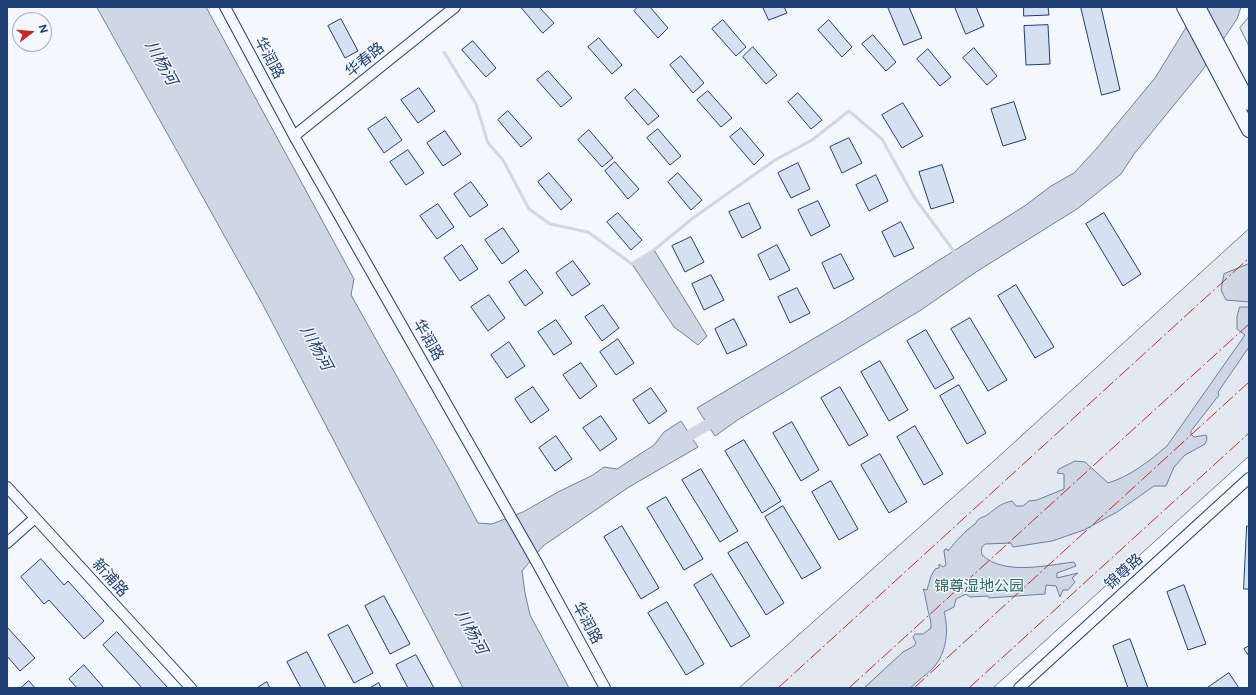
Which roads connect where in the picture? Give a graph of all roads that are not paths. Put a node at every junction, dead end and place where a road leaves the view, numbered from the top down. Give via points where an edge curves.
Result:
1 (224, 7) edge
2 (455, 7) edge
3 (1189, 9) edge
4 (1217, 56) junction
5 (1249, 103) edge
6 (1249, 130) edge
7 (294, 136) junction
8 (1249, 478) edge
9 (7, 488) edge
10 (35, 518) junction
11 (7, 543) edge
12 (191, 688) edge
13 (605, 688) edge
14 (1020, 688) edge

1 - 7 street, 华润路
2 - 7 street, 华春路
3 - 4 main road
4 - 5 main road
4 - 6 main road
7 - 13 street, 华润路 via 537,563
8 - 14 street, 锦尊路
9 - 10 street, 新浦路
10 - 11 street
10 - 12 street, 新浦路

